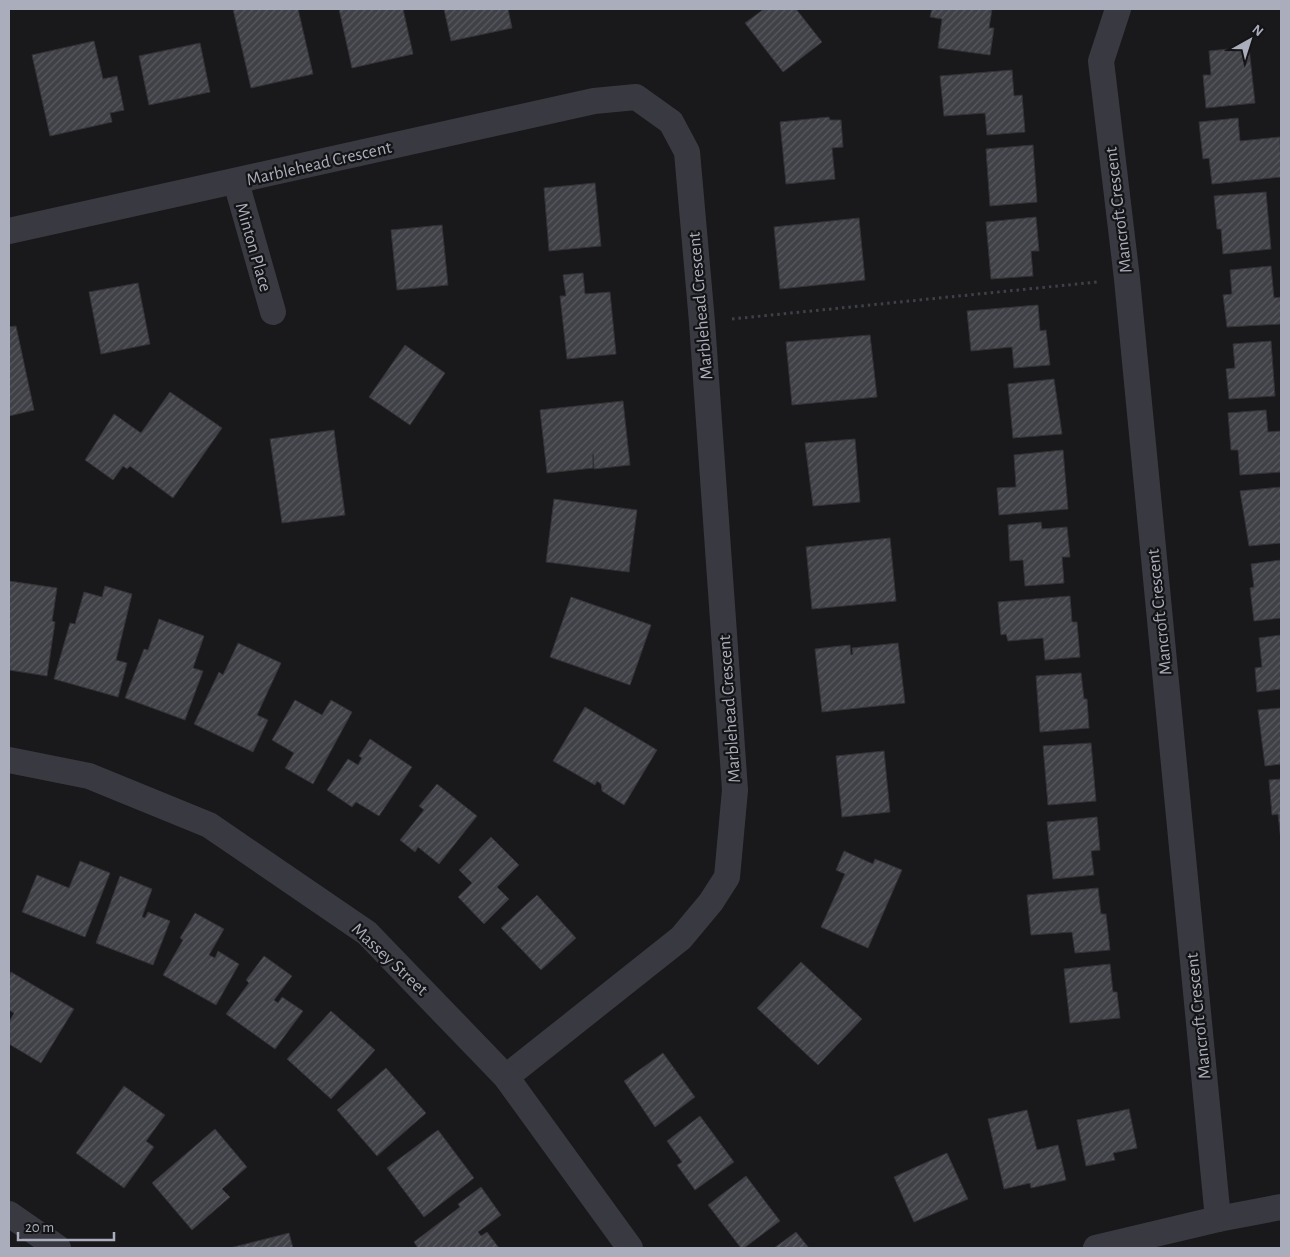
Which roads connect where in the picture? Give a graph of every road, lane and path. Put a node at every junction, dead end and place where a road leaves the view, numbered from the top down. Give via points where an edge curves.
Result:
1 (1118, 9) edge
2 (236, 182) junction
3 (9, 231) edge
4 (1126, 280) junction
5 (273, 312) dead end
6 (702, 322) junction
7 (9, 760) edge
8 (506, 1077) junction
9 (1281, 1207) edge
10 (9, 1214) edge
11 (1218, 1219) junction
12 (58, 1248) edge
13 (630, 1248) edge
14 (1096, 1248) edge

1 - 4 street, Mancroft Crescent via 1101,62
2 - 3 street, Marblehead Crescent
2 - 5 street, Minton Place
2 - 6 street, Marblehead Crescent via 594,101 636,97 671,122 687,152
4 - 6 path
4 - 11 street, Mancroft Crescent
6 - 8 street, Marblehead Crescent via 735,790 727,877 681,938
7 - 8 street, Massey Street via 89,776 209,825 367,933
8 - 13 street, Massey Street
9 - 11 street
10 - 12 street
11 - 14 street

